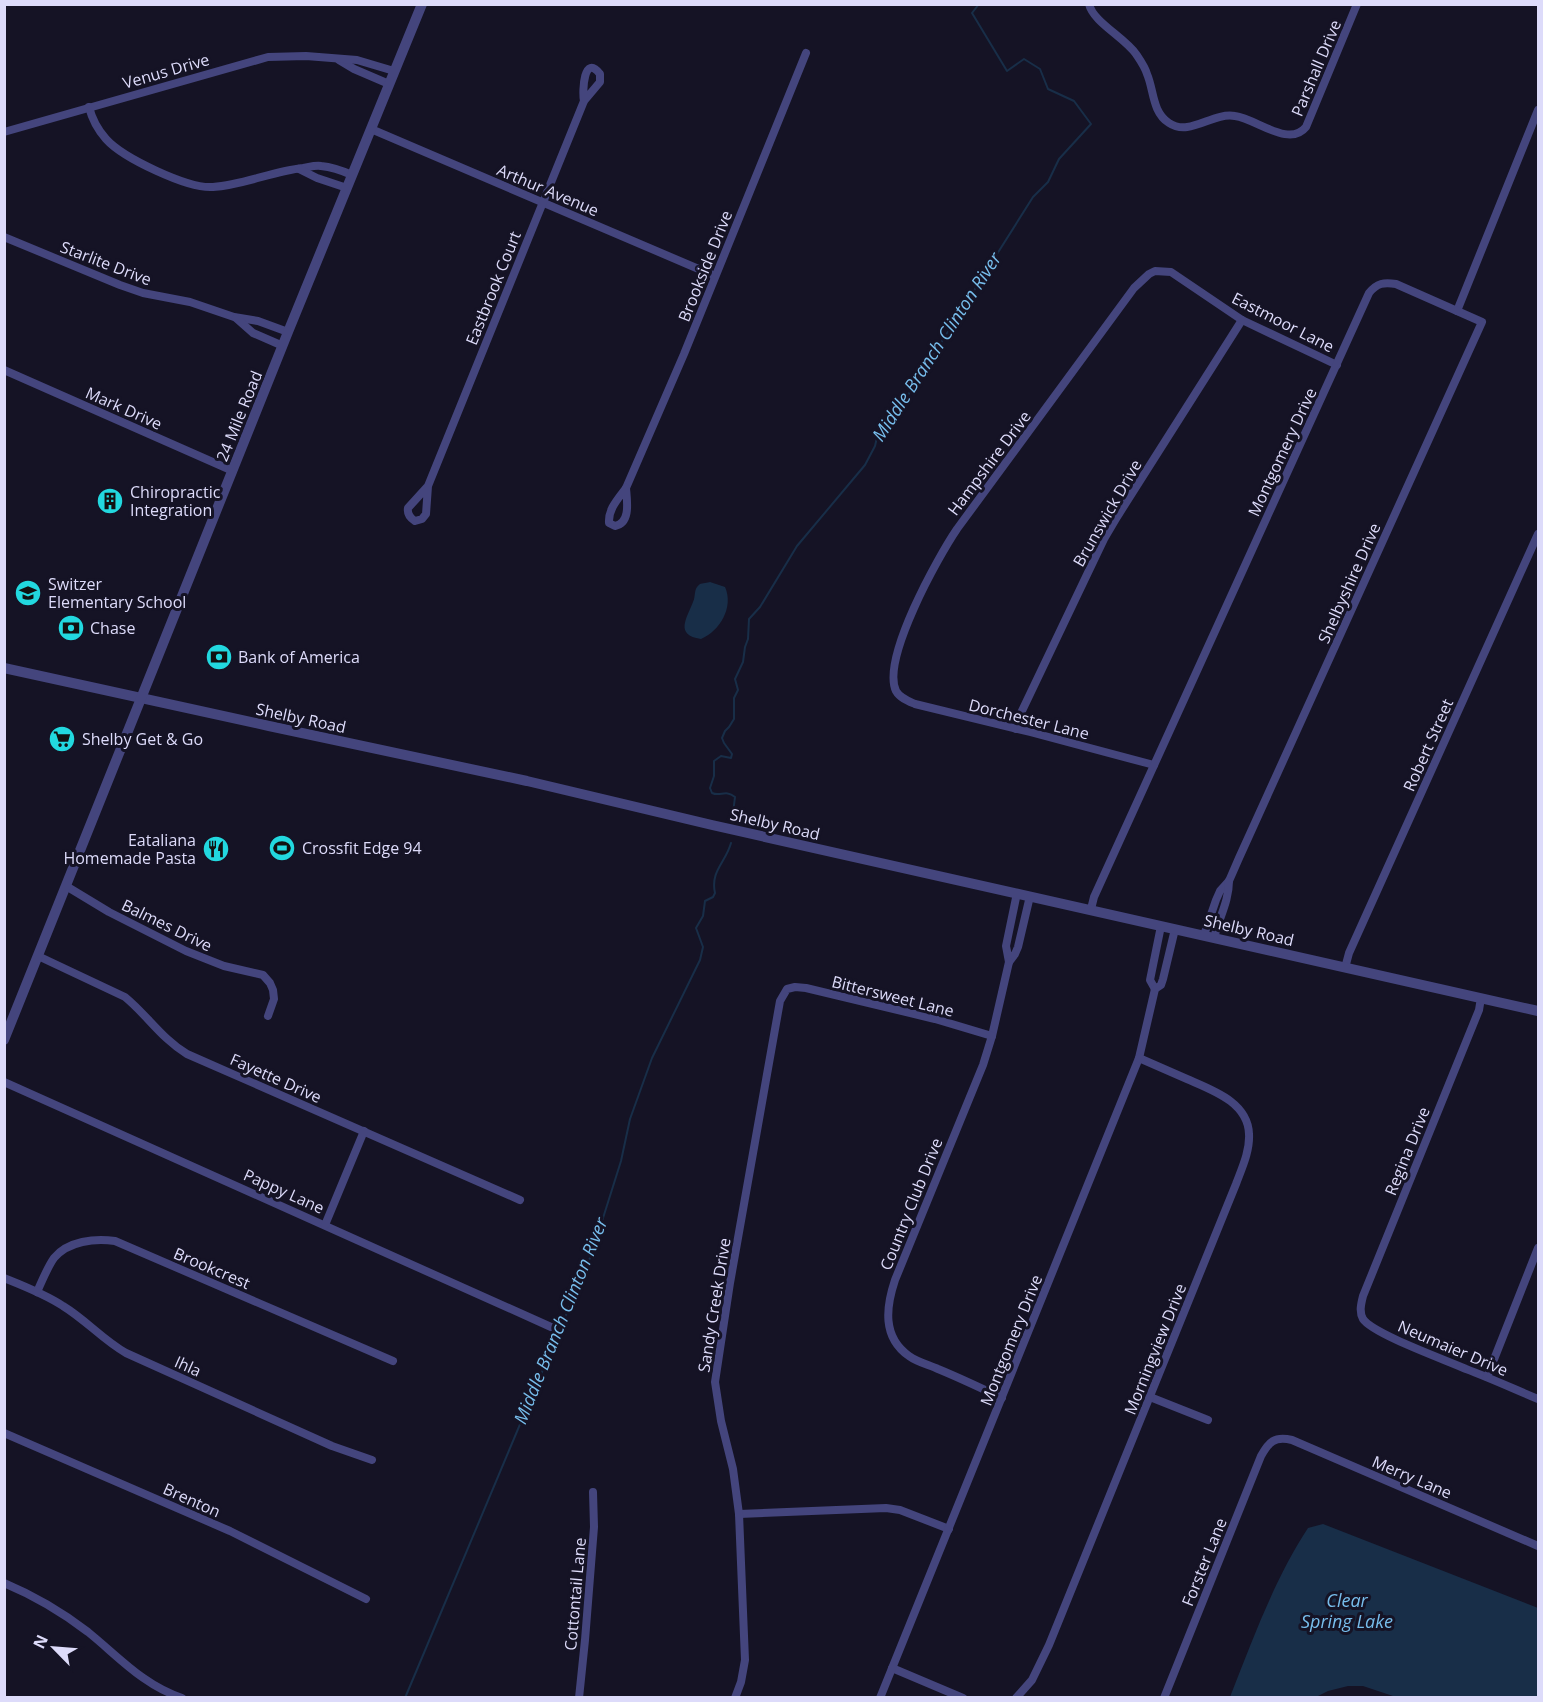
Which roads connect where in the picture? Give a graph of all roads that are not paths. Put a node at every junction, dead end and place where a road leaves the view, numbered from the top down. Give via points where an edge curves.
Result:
1 (422, 4) edge
2 (1089, 4) edge
3 (1357, 4) edge
4 (806, 53) dead end
5 (338, 59) junction
6 (394, 71) junction
7 (389, 84) junction
8 (584, 101) dead end
9 (88, 108) junction
10 (1539, 110) edge
11 (371, 129) junction
12 (4, 132) edge
13 (298, 168) junction
14 (352, 175) junction
15 (347, 188) junction
16 (543, 202) junction
17 (4, 237) edge
18 (1155, 271) joint
19 (715, 276) junction
20 (1457, 311) junction
21 (234, 317) junction
22 (1242, 320) junction
23 (288, 332) junction
24 (283, 346) junction
25 (1337, 365) junction
26 (4, 370) edge
27 (233, 471) junction
28 (428, 486) dead end
29 (626, 488) dead end
30 (1539, 534) edge
31 (4, 668) edge
32 (899, 695) joint
33 (142, 697) junction
34 (1016, 729) junction
35 (1154, 765) junction
36 (66, 886) junction
37 (1017, 893) junction
38 (1030, 896) junction
39 (1091, 909) junction
40 (1161, 926) junction
41 (1175, 929) junction
42 (1209, 937) junction
43 (38, 956) junction
44 (1009, 962) junction
45 (1345, 968) junction
46 (787, 989) joint
47 (1155, 989) junction
48 (1481, 998) junction
49 (1539, 1011) edge
50 (268, 1016) dead end
51 (992, 1036) junction
52 (4, 1040) edge
53 (1140, 1058) junction
54 (4, 1082) edge
55 (364, 1131) junction
56 (520, 1200) dead end
57 (325, 1225) junction
58 (1539, 1248) edge
59 (4, 1278) edge
60 (37, 1292) junction
61 (1362, 1315) joint
62 (551, 1327) dead end
63 (393, 1361) dead end
64 (1487, 1377) junction
65 (1150, 1396) junction
66 (1002, 1398) junction
67 (1539, 1399) edge
68 (1208, 1420) dead end
69 (4, 1433) edge
70 (1274, 1440) joint
71 (372, 1460) dead end
72 (593, 1492) dead end
73 (739, 1514) junction
74 (949, 1529) junction
75 (1539, 1546) edge
76 (4, 1583) edge
77 (366, 1599) dead end
78 (892, 1668) junction
79 (182, 1698) edge
80 (579, 1698) edge
81 (735, 1698) edge
82 (880, 1698) edge
83 (963, 1698) edge
84 (1016, 1698) edge
85 (1164, 1698) edge

1 - 6 street, 24 Mile Road
2 - 3 street, Parshall Drive via 1095,16 1137,54 1162,118 1172,125 1192,127 1225,115 1247,118 1289,136 1302,132 1310,121
4 - 19 street, Brookside Drive
5 - 6 street, Venus Drive via 357,60
5 - 7 street, Venus Drive
5 - 9 street, Venus Drive via 268,57
6 - 7 street, 24 Mile Road
7 - 11 street, 24 Mile Road
8 - 16 street, Eastbrook Court
9 - 12 street, Venus Drive
9 - 13 street via 97,129 118,150 197,186 228,185
10 - 20 street
11 - 14 street, 24 Mile Road
11 - 16 street, Arthur Avenue
13 - 14 street via 321,166
13 - 15 street
14 - 15 street, 24 Mile Road
15 - 23 street, 24 Mile Road
16 - 19 street, Arthur Avenue
16 - 28 street, Eastbrook Court
17 - 21 street, Starlite Drive via 143,293 190,302
18 - 22 street, Eastmoor Lane via 1171,272
18 - 32 street, Hampshire Drive via 1134,288 946,546 920,595 899,650 894,681
19 - 29 street, Brookside Drive
20 - 25 street, Montgomery Drive via 1396,284 1380,284 1369,293
20 - 42 street, Shelbyshire Drive via 1482,322 1229,881 1229,894
21 - 23 street, Starlite Drive
21 - 24 street, Starlite Drive via 254,333
22 - 25 street, Eastmoor Lane
22 - 34 street, Brunswick Drive via 1108,532
23 - 24 street, 24 Mile Road
24 - 27 street, 24 Mile Road
25 - 35 street, Montgomery Drive
26 - 27 street, Mark Drive
27 - 33 street, 24 Mile Road
30 - 45 street, Robert Street
31 - 33 street, Shelby Road
32 - 34 street, Dorchester Lane via 915,704
33 - 36 street, 24 Mile Road
33 - 37 street, Shelby Road via 527,780
34 - 35 street, Dorchester Lane
35 - 39 street, Montgomery Drive
36 - 43 street, 24 Mile Road
36 - 50 street, Balmes Drive via 186,951 224,966 263,975 273,990
37 - 38 street, Shelby Road
37 - 44 street, Country Club Drive via 1006,946
38 - 39 street, Shelby Road
38 - 44 street, Country Club Drive via 1016,954
39 - 40 street, Shelby Road
40 - 41 street, Shelby Road
40 - 47 street, Montgomery Drive via 1150,980
41 - 42 street, Shelby Road
41 - 47 street, Montgomery Drive via 1161,985
42 - 45 street, Shelby Road
43 - 52 street, 24 Mile Road
43 - 55 street, Fayette Drive via 125,997 170,1043 187,1053
44 - 51 street, Country Club Drive
45 - 48 street, Shelby Road
46 - 51 street, Bittersweet Lane via 806,988
46 - 73 street, Sandy Creek Drive via 778,1010 716,1367 717,1397
47 - 53 street, Montgomery Drive
48 - 49 street, Shelby Road
48 - 61 street, Regina Drive via 1364,1296
51 - 66 street, Country Club Drive via 895,1280 887,1314 892,1334 910,1357
53 - 65 street, Morningview Drive via 1233,1103 1244,1116 1250,1135 1236,1184
53 - 66 street, Montgomery Drive
54 - 57 street, Pappy Lane
55 - 56 street, Fayette Drive
55 - 57 street
57 - 62 street, Pappy Lane
58 - 64 street
59 - 60 street, Ihla
60 - 63 street, Brookcrest via 55,1257 65,1249 85,1242 115,1241
60 - 71 street, Ihla via 63,1305 126,1353 332,1446
61 - 64 street, Neumaier Drive via 1383,1333
64 - 67 street, Neumaier Drive
65 - 68 street
65 - 84 street, Morningview Drive via 1040,1666
66 - 74 street, Montgomery Drive
69 - 77 street, Brenton via 230,1531
70 - 75 street, Merry Lane via 1292,1440
70 - 85 street, Forster Lane via 1261,1456
72 - 80 street, Cottontail Lane via 594,1527
73 - 74 street via 886,1508
73 - 81 street, Sandy Creek Drive via 745,1660
74 - 78 street, Montgomery Drive
76 - 79 street via 58,1610 141,1677
78 - 82 street, Montgomery Drive
78 - 83 street

